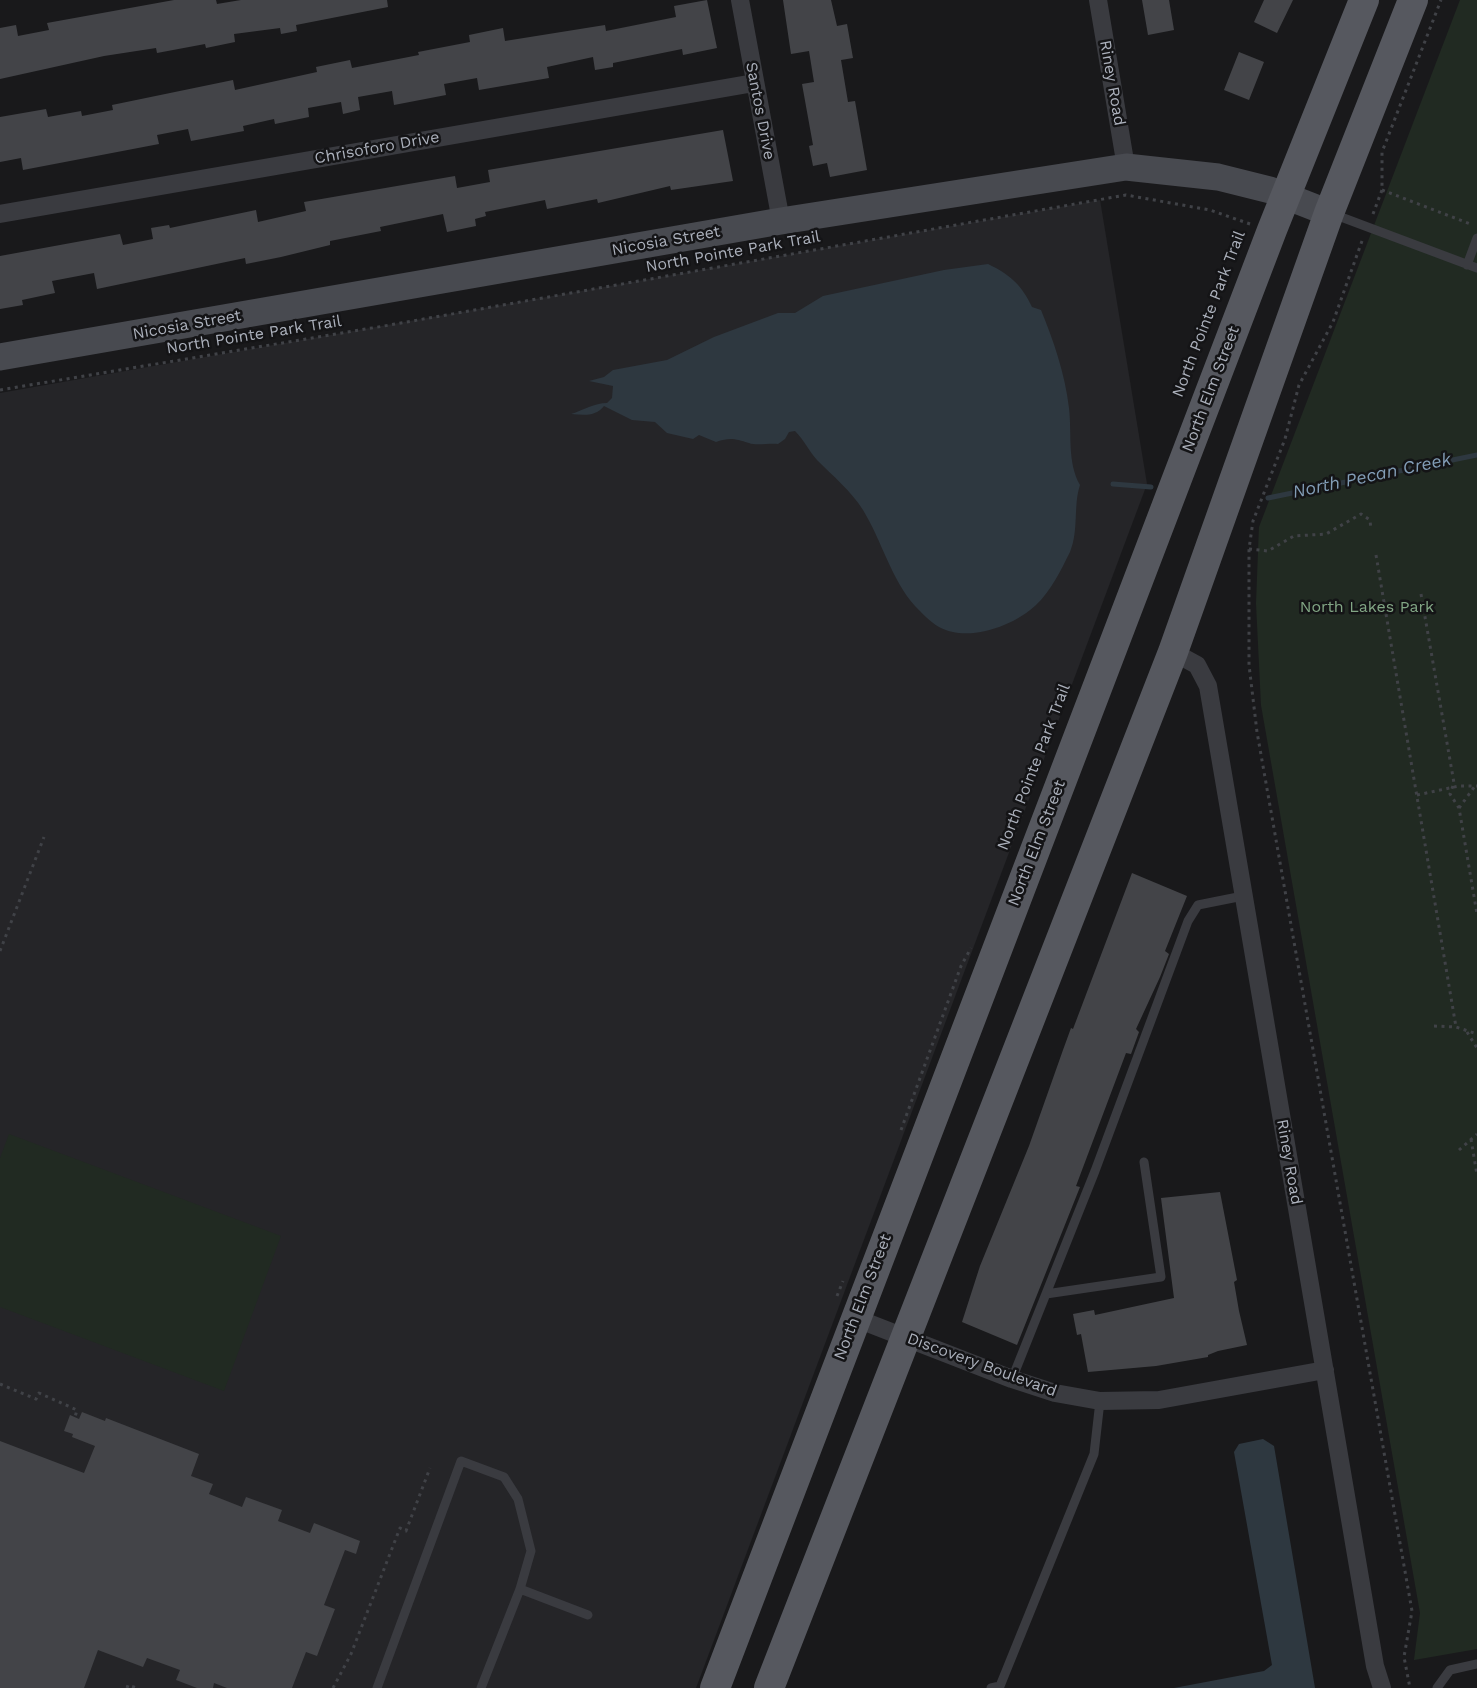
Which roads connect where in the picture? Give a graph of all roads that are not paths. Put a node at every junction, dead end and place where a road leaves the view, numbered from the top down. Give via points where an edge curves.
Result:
1 (740, 0) edge
2 (1098, 0) edge
3 (1364, 0) edge
4 (1413, 0) edge
5 (754, 83) junction
6 (1126, 167) junction
7 (1286, 196) junction
8 (1329, 213) junction
9 (0, 214) edge
10 (782, 221) junction
11 (1477, 238) edge
12 (1472, 267) edge
13 (0, 357) edge
14 (1173, 652) junction
15 (1243, 896) junction
16 (1144, 1162) dead end
17 (1046, 1294) junction
18 (846, 1307) junction
19 (904, 1338) junction
20 (1325, 1370) junction
21 (1012, 1379) junction
22 (1100, 1401) junction
23 (520, 1589) junction
24 (588, 1616) dead end
25 (1477, 1664) edge
26 (377, 1688) edge
27 (481, 1688) edge
28 (715, 1688) edge
29 (769, 1688) edge
30 (991, 1688) edge
31 (1382, 1688) edge
32 (1437, 1688) edge

1 - 5 street, Santos Drive
2 - 6 street, Riney Road
3 - 7 main road, North Elm Street
4 - 8 main road
5 - 9 street, Chrisoforo Drive
5 - 10 street, Santos Drive
6 - 7 street, Nicosia Street via 1218,177
6 - 10 street, Nicosia Street
7 - 8 street, Nicosia Street
7 - 18 main road, North Elm Street
8 - 12 lane
8 - 14 main road
10 - 13 street, Nicosia Street
11 - 12 lane
14 - 15 street, Riney Road via 1197,665 1208,686
14 - 19 main road
15 - 17 lane via 1198,905 1192,912
15 - 20 street, Riney Road
16 - 17 lane via 1161,1276
17 - 21 lane
18 - 19 street, Discovery Boulevard
18 - 28 main road, North Elm Street
19 - 21 street, Discovery Boulevard
19 - 29 main road
20 - 22 street, Discovery Boulevard via 1159,1400
20 - 31 street, Riney Road via 1375,1666
21 - 22 street, Discovery Boulevard via 1055,1393
22 - 30 lane via 1094,1454 1000,1686
23 - 24 lane
23 - 26 lane via 531,1551 518,1499 504,1477 461,1461
23 - 27 lane
25 - 32 lane via 1450,1670

